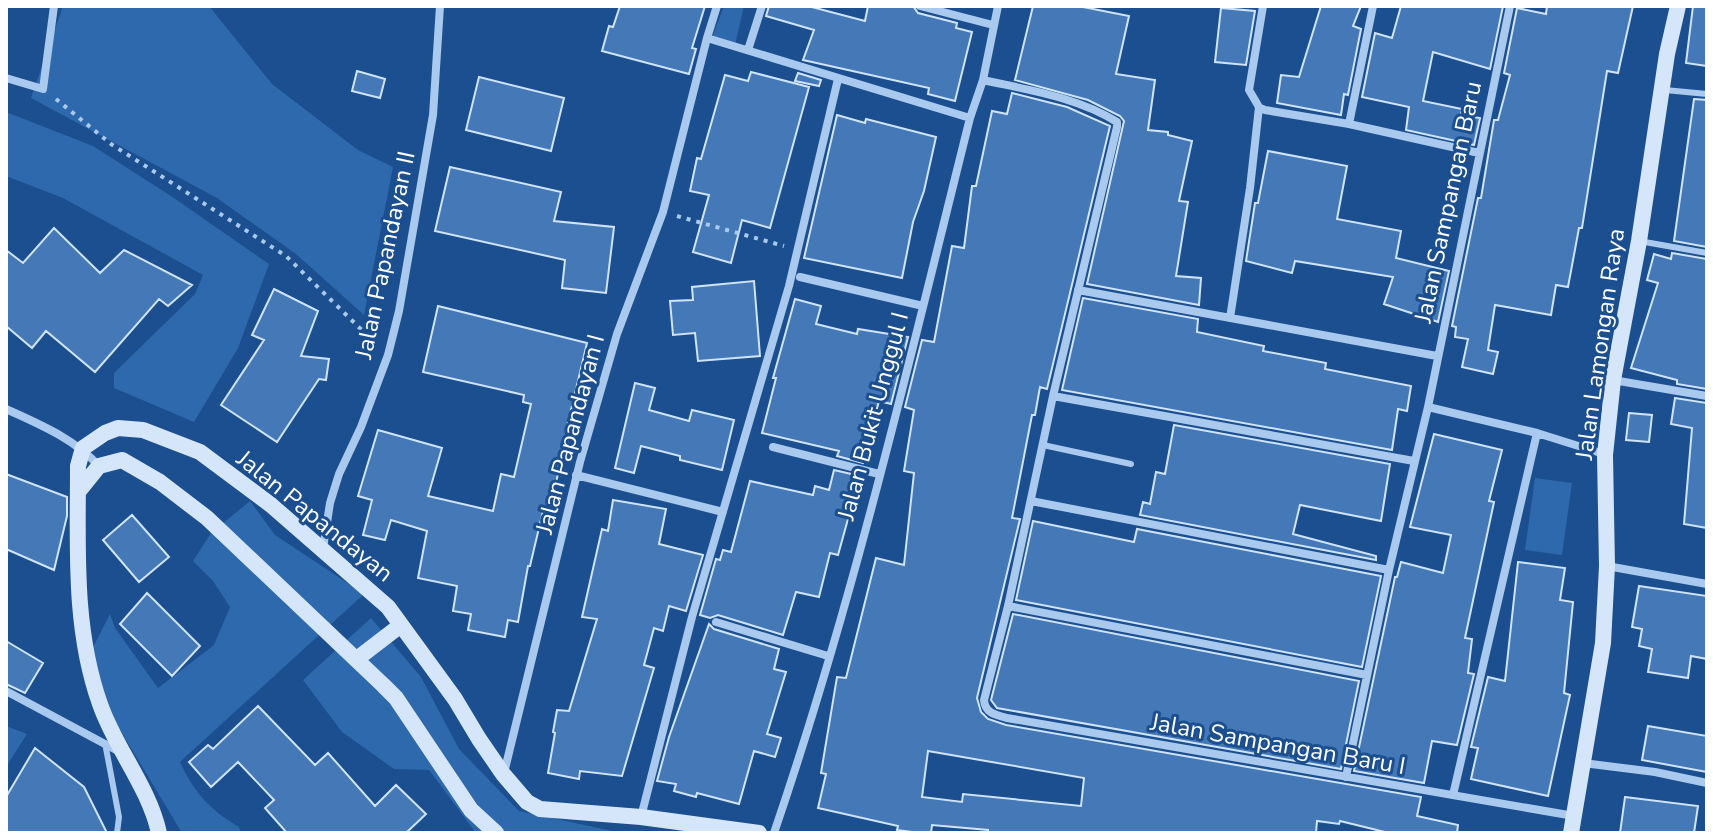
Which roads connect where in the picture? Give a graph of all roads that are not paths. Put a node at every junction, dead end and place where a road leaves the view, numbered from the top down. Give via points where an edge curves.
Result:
1 (54, 6) edge
2 (440, 6) edge
3 (717, 6) edge
4 (762, 6) edge
5 (920, 6) edge
6 (998, 6) edge
7 (1263, 6) edge
8 (1373, 6) edge
9 (1510, 6) edge
10 (1678, 6) edge
11 (993, 25) junction
12 (707, 38) junction
13 (748, 50) junction
14 (6, 78) edge
15 (838, 79) junction
16 (983, 80) junction
17 (1661, 89) junction
18 (1707, 94) edge
19 (1259, 107) junction
20 (970, 118) junction
21 (1349, 124) junction
22 (1479, 153) junction
23 (1639, 241) junction
24 (1707, 253) edge
25 (800, 277) dead end
26 (1078, 290) junction
27 (923, 306) junction
28 (1230, 318) junction
29 (1437, 356) junction
30 (1613, 380) junction
31 (1053, 396) junction
32 (1707, 396) edge
33 (1428, 407) junction
34 (6, 409) edge
35 (1537, 433) junction
36 (1043, 445) junction
37 (773, 447) dead end
38 (83, 448) junction
39 (1605, 455) junction
40 (1414, 461) junction
41 (1131, 464) dead end
42 (99, 466) junction
43 (879, 474) junction
44 (576, 475) junction
45 (78, 492) junction
46 (1031, 501) junction
47 (723, 512) junction
48 (323, 550) junction
49 (1607, 566) junction
50 (1389, 570) junction
51 (1707, 584) edge
52 (1008, 606) junction
53 (716, 622) dead end
54 (401, 625) junction
55 (828, 656) junction
56 (358, 658) junction
57 (1367, 675) junction
58 (6, 691) edge
59 (105, 743) junction
60 (126, 755) junction
61 (1583, 763) junction
62 (503, 774) junction
63 (1346, 777) junction
64 (1707, 783) edge
65 (1453, 795) junction
66 (641, 817) junction
67 (1573, 824) edge
68 (117, 833) edge
69 (159, 833) edge
70 (496, 833) edge
71 (759, 833) edge
72 (774, 833) edge

1 - 14 street via 43,89
2 - 48 street, Jalan Papandayan II via 433,115 399,311 388,355 339,474
3 - 12 street, Jalan Papandayan I
4 - 13 street
5 - 11 street
6 - 11 street, Jalan Bukit Unggul I
7 - 19 street via 1249,90
8 - 21 street
9 - 22 street, Jalan Sampangan Baru
10 - 17 main road, Jalan Lamongan Raya
11 - 16 street, Jalan Bukit Unggul I
12 - 13 street
12 - 44 street, Jalan Papandayan I via 663,212 617,334
13 - 15 street
15 - 20 street
15 - 47 street via 772,347
16 - 20 street, Jalan Bukit Unggul I
16 - 26 street via 1072,101 1117,122
17 - 18 lane
17 - 23 main road, Jalan Lamongan Raya
19 - 21 street
19 - 28 street
20 - 27 street, Jalan Bukit Unggul I
21 - 22 street
22 - 29 street, Jalan Sampangan Baru
23 - 24 lane
23 - 30 main road, Jalan Lamongan Raya
25 - 27 street
26 - 28 street
26 - 31 street
27 - 43 street, Jalan Bukit Unggul I
28 - 29 street
29 - 33 street, Jalan Sampangan Baru
30 - 32 street
30 - 39 main road, Jalan Lamongan Raya
31 - 36 street
31 - 40 street
33 - 35 street
33 - 40 street, Jalan Sampangan Baru
34 - 38 street
35 - 39 street
35 - 65 street
36 - 41 lane
36 - 46 street
37 - 43 street
38 - 42 street
38 - 45 main road
38 - 48 main road, Jalan Papandayan via 118,428 143,430 200,452
39 - 49 main road, Jalan Lamongan Raya
40 - 50 street, Jalan Sampangan Baru
42 - 45 main road
42 - 56 main road via 122,460 186,501
43 - 55 street, Jalan Bukit Unggul I
44 - 47 street
44 - 62 street, Jalan Papandayan I
45 - 60 main road via 79,620 87,664 101,708
46 - 50 street
46 - 52 street
47 - 66 street
48 - 54 main road, Jalan Papandayan
49 - 51 street
49 - 61 main road, Jalan Lamongan Raya via 1603,643
50 - 57 street, Jalan Sampangan Baru
52 - 57 street
52 - 63 street, Jalan Sampangan Baru I via 984,700 990,713
53 - 55 street
54 - 56 main road
54 - 62 main road, Jalan Papandayan
55 - 72 street, Jalan Bukit Unggul I
56 - 70 main road via 396,698 471,810
57 - 63 street, Jalan Sampangan Baru
58 - 59 street
59 - 60 street
59 - 68 lane via 119,817
60 - 69 main road
61 - 64 street
61 - 67 main road, Jalan Lamongan Raya
62 - 66 main road, Jalan Papandayan via 540,809
63 - 65 street, Jalan Sampangan Baru I
65 - 67 street, Jalan Sampangan Baru I
66 - 71 main road, Jalan Papandayan

